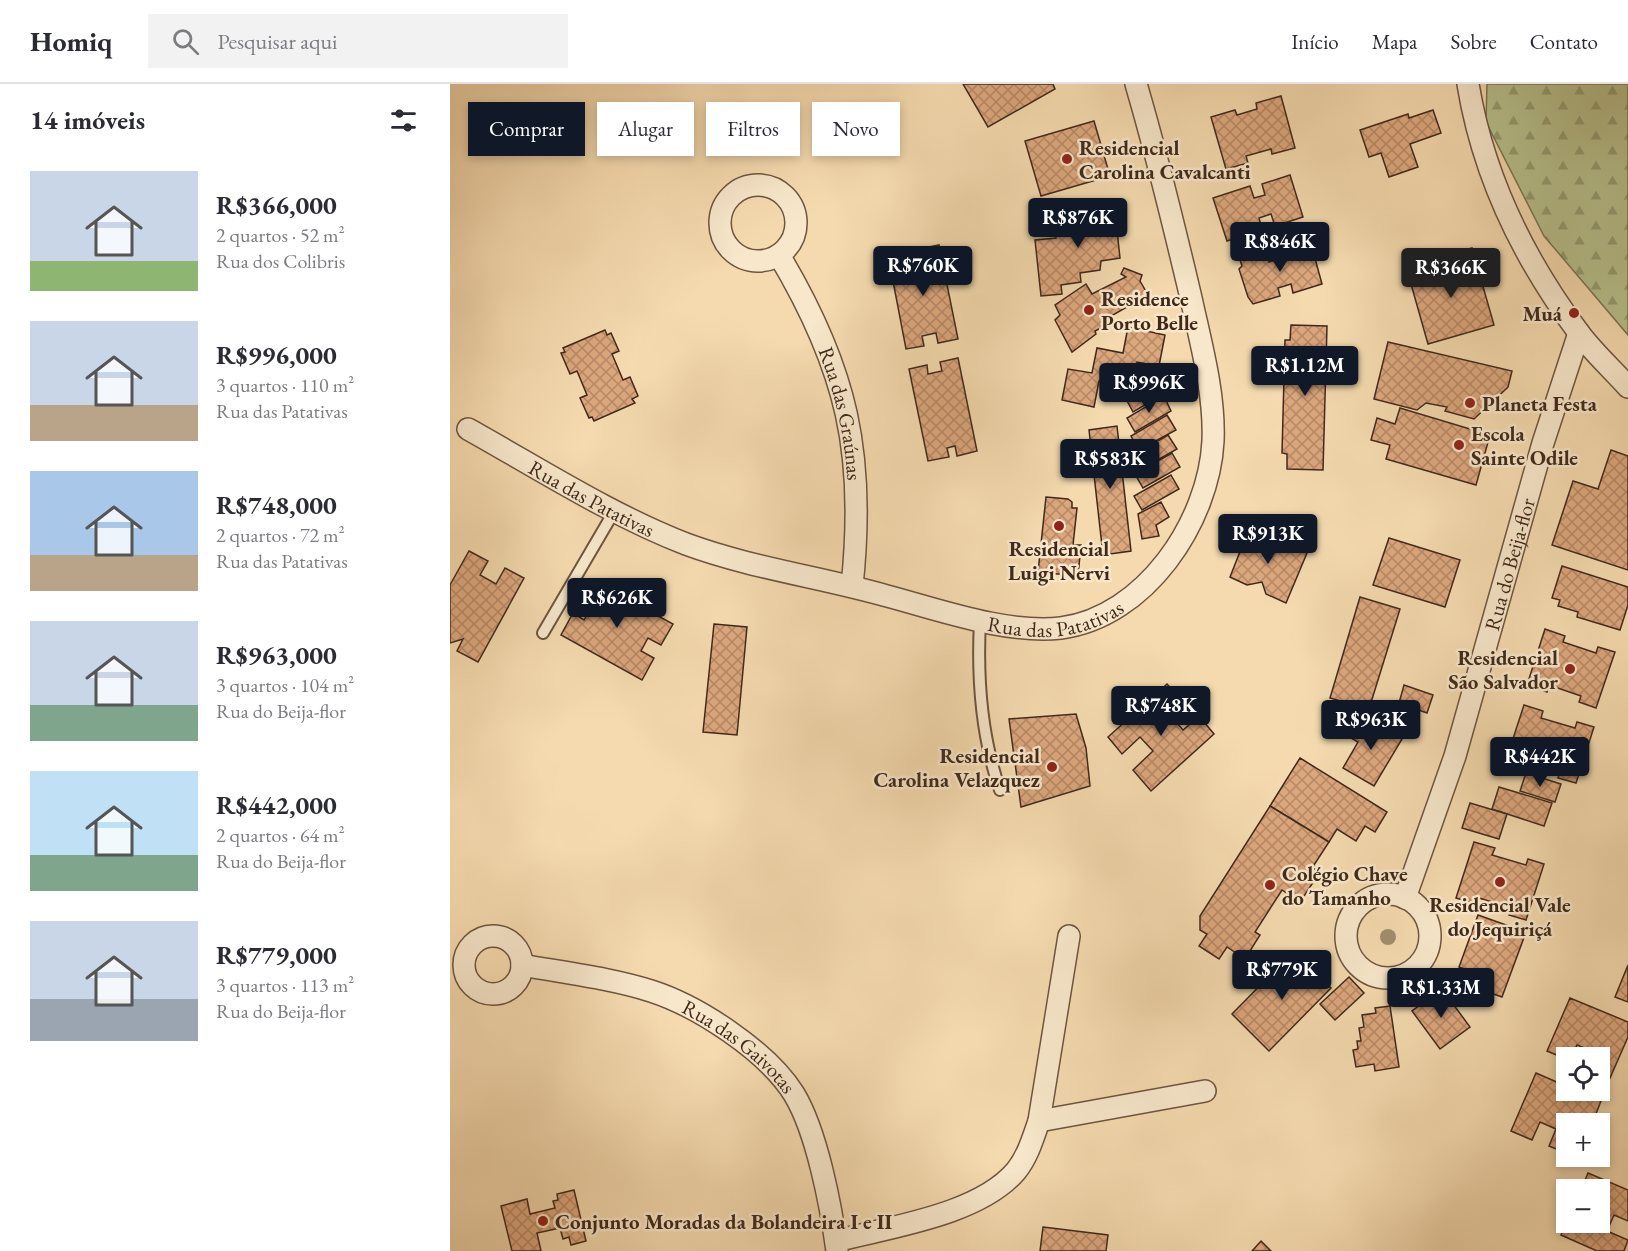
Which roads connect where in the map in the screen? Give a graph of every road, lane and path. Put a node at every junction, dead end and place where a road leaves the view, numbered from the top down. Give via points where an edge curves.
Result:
1 (1136, 84) edge
2 (1468, 84) edge
3 (779, 255) dead end
4 (1579, 333) junction
5 (1628, 387) edge
6 (468, 429) dead end
7 (615, 510) junction
8 (852, 586) junction
9 (980, 621) junction
10 (543, 633) dead end
11 (1000, 790) dead end
12 (1406, 897) junction
13 (1069, 936) dead end
14 (522, 965) dead end
15 (1205, 1091) dead end
16 (1039, 1120) junction
17 (836, 1246) edge

1 - 9 street, Rua das Patativas via 1176,231 1207,382 1213,441 1207,483 1186,530 1155,577 1126,602 1092,620 1060,628
2 - 4 street via 1484,159 1501,203 1522,246
3 - 8 street, Rua das Graúnas via 822,334 849,423 857,505
4 - 5 street
4 - 12 street, Rua do Beija-flor via 1543,443 1455,756
6 - 7 street, Rua das Patativas
7 - 8 street, Rua das Patativas via 685,543 744,563
7 - 10 lane
8 - 9 street, Rua das Patativas
9 - 11 lane via 981,698
12 - 12 street via 1378,895 1355,909 1348,922 1348,949 1363,971 1390,979 1404,976 1425,957 1430,944 1426,916
13 - 16 street
14 - 17 street, Rua das Gaivotas via 652,991 703,1016 754,1052 793,1093 805,1117 816,1149
15 - 16 street
16 - 17 street via 1029,1150 1015,1171 993,1191 940,1214

